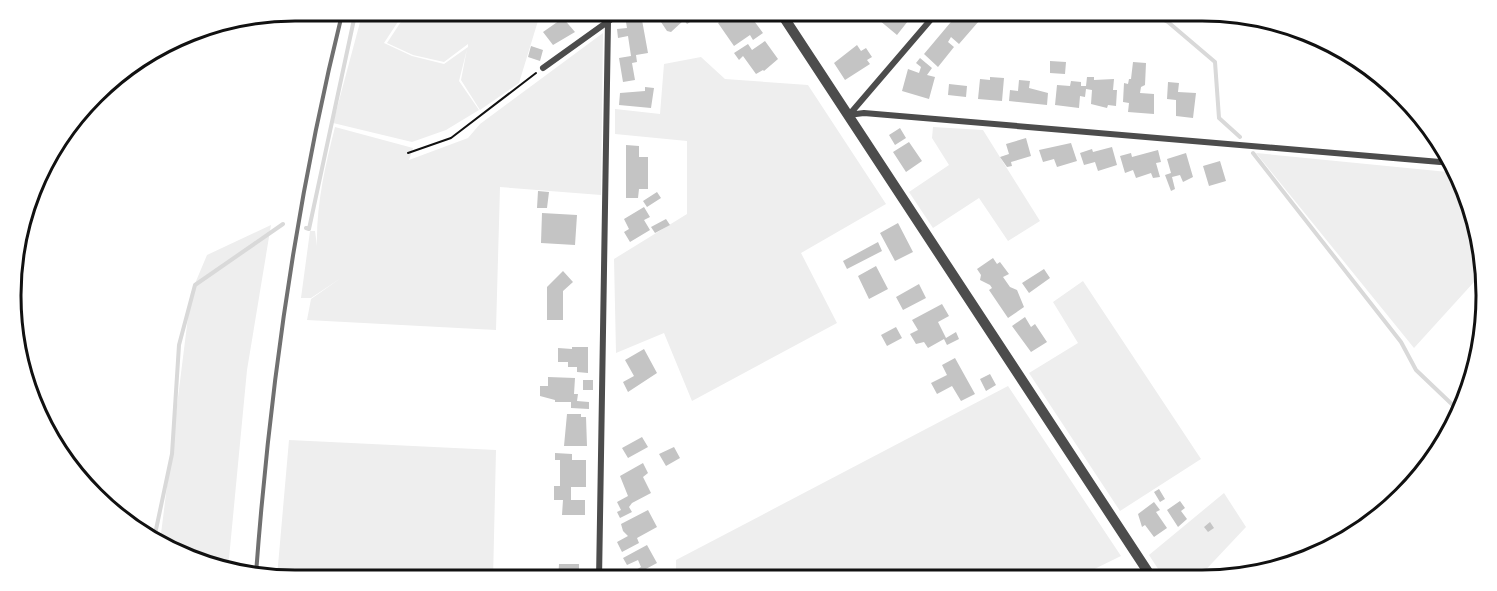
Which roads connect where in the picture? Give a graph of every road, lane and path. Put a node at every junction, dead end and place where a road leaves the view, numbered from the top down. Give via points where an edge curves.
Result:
1 (608, 21) joint
2 (786, 21) edge
3 (929, 21) edge
4 (543, 68) joint
5 (848, 115) junction
6 (408, 153) dead end
7 (1441, 162) edge
8 (599, 570) edge
9 (1147, 570) edge

1 - 4 street
1 - 8 street
2 - 5 street
3 - 5 street
4 - 6 path via 451,138
5 - 7 street via 864,113
5 - 9 street

